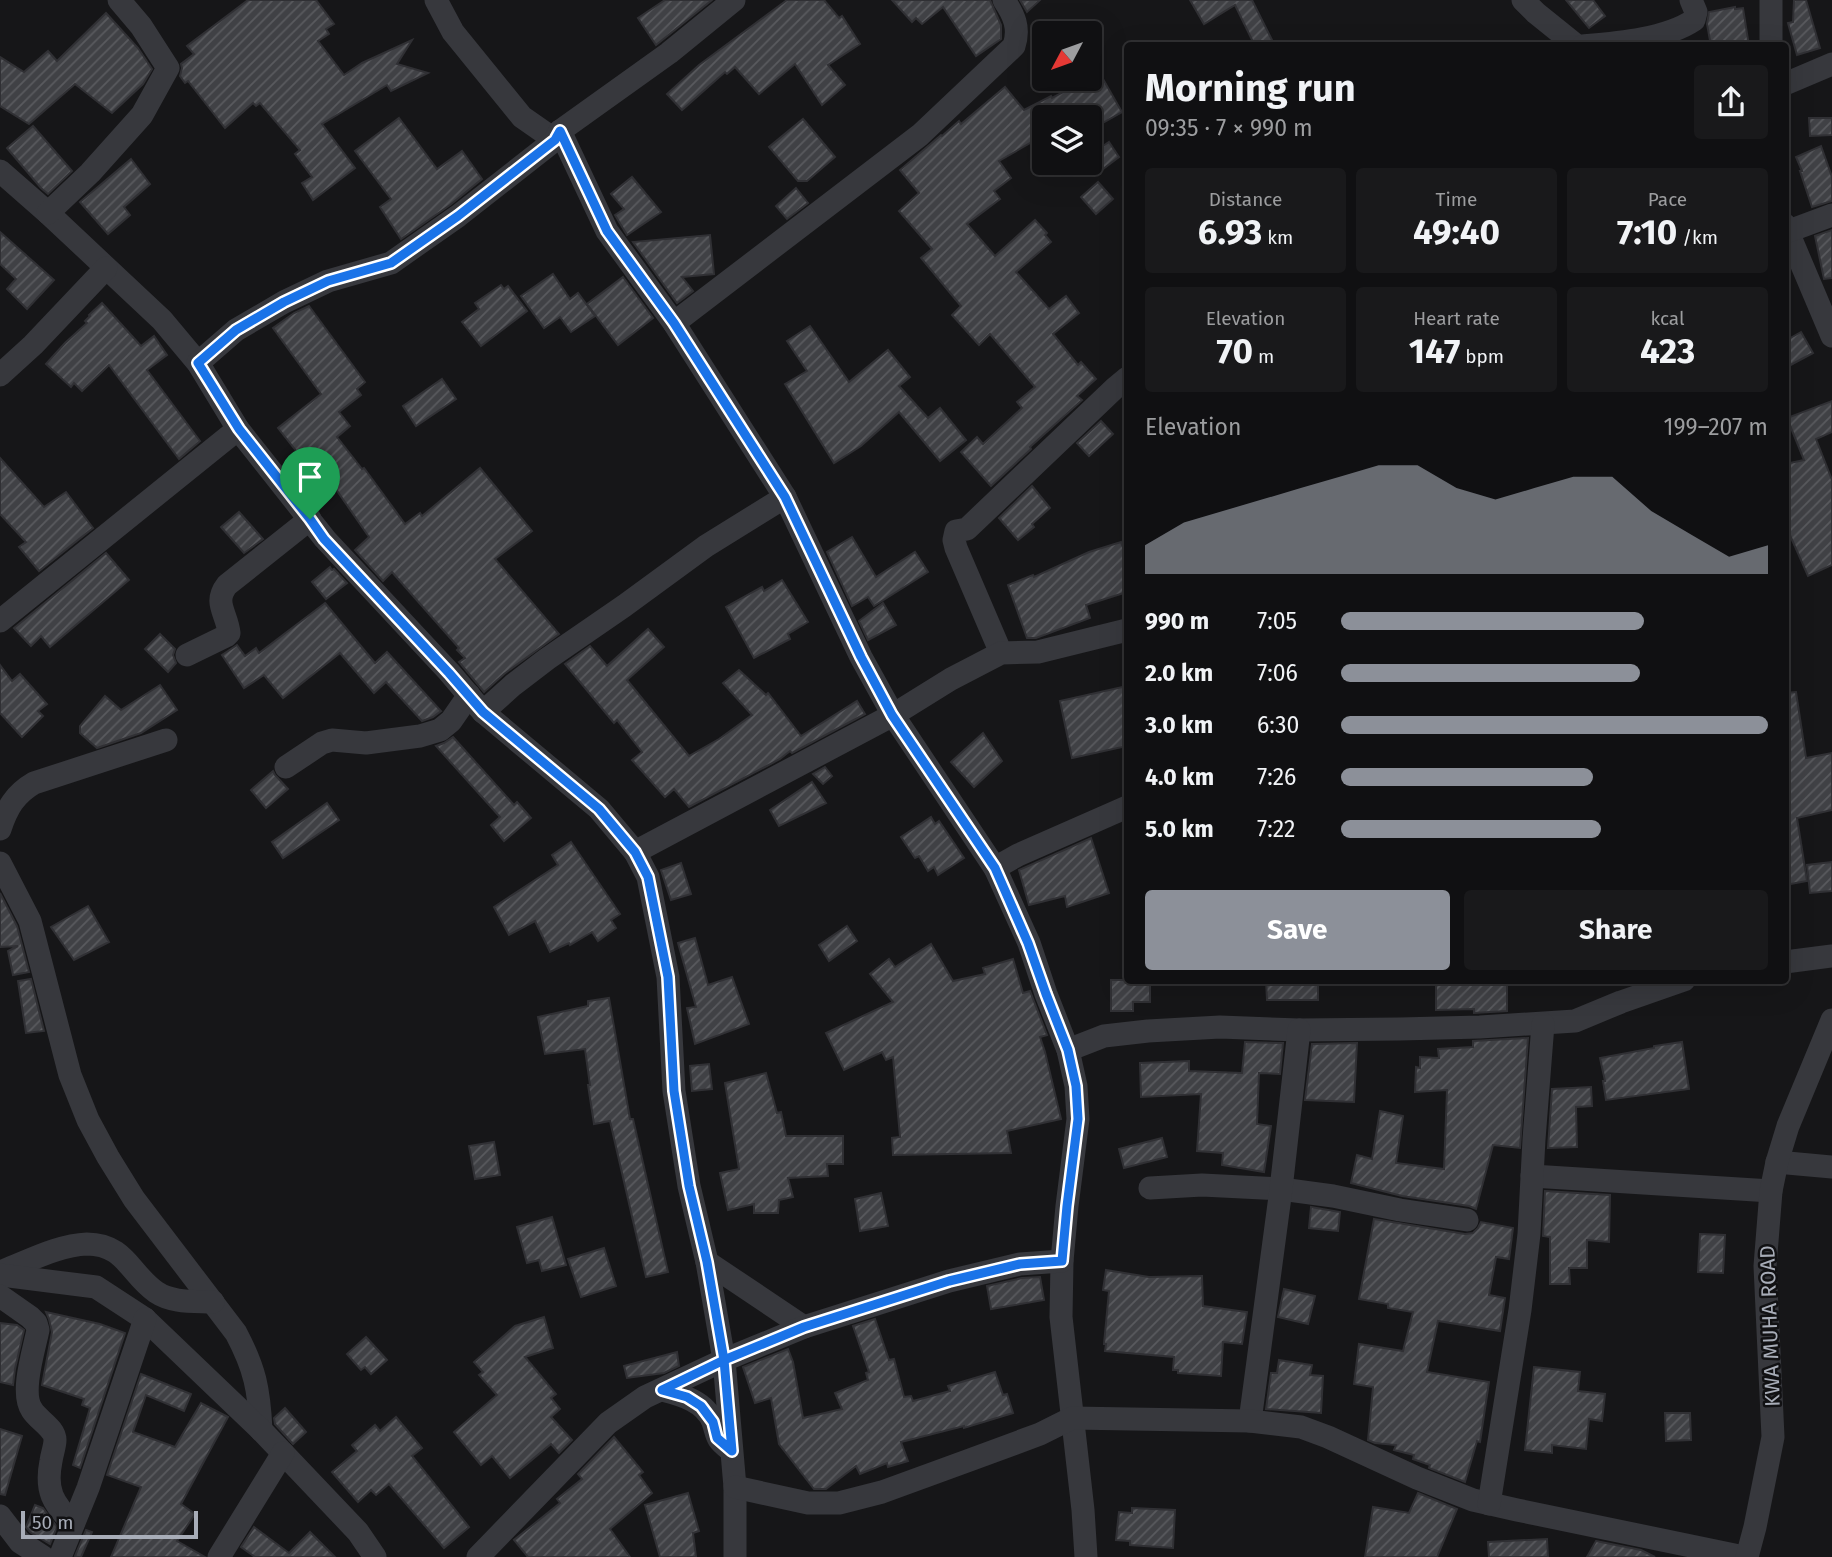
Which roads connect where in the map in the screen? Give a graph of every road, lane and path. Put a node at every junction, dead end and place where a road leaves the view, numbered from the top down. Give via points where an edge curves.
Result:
1 (119, 0) edge
2 (436, 0) edge
3 (734, 0) edge
4 (1004, 0) edge
5 (1523, 0) edge
6 (1691, 0) edge
7 (1771, 0) edge
8 (1549, 36) edge
9 (1566, 42) edge
10 (1625, 42) edge
11 (1772, 42) edge
12 (1832, 64) edge
13 (1789, 82) edge
14 (557, 135) junction
15 (2, 176) edge
16 (48, 213) junction
17 (1832, 215) edge
18 (1789, 227) edge
19 (1789, 233) edge
20 (106, 268) junction
21 (674, 323) junction
22 (1832, 336) edge
23 (198, 363) junction
24 (0, 375) edge
25 (1124, 380) edge
26 (239, 429) junction
27 (785, 497) junction
28 (310, 519) junction
29 (0, 621) edge
30 (1124, 631) edge
31 (1001, 653) junction
32 (187, 655) dead end
33 (476, 704) junction
34 (892, 715) junction
35 (166, 740) dead end
36 (286, 767) dead end
37 (1124, 808) edge
38 (0, 829) edge
39 (0, 838) edge
40 (635, 852) junction
41 (1, 863) edge
42 (995, 868) junction
43 (1832, 956) edge
44 (1789, 961) edge
45 (1673, 984) edge
46 (1832, 1020) edge
47 (1543, 1024) junction
48 (1300, 1030) junction
49 (1068, 1050) junction
50 (1777, 1162) junction
51 (1832, 1167) edge
52 (1531, 1176) junction
53 (1150, 1188) dead end
54 (1281, 1189) junction
55 (1771, 1191) junction
56 (1467, 1220) dead end
57 (1062, 1261) junction
58 (707, 1262) junction
59 (0, 1274) edge
60 (0, 1296) edge
61 (214, 1302) junction
62 (145, 1320) junction
63 (804, 1327) junction
64 (724, 1360) junction
65 (662, 1390) junction
66 (1072, 1418) junction
67 (1251, 1421) junction
68 (261, 1430) junction
69 (732, 1451) junction
70 (283, 1453) junction
71 (734, 1486) junction
72 (1489, 1504) junction
73 (0, 1516) edge
74 (74, 1524) junction
75 (43, 1557) edge
76 (60, 1557) edge
77 (219, 1557) edge
78 (375, 1557) edge
79 (478, 1557) edge
80 (735, 1557) edge
81 (1086, 1557) edge
82 (1746, 1557) edge

1 - 16 street via 168,68 142,115
2 - 14 street via 453,32 522,117
3 - 14 street
4 - 21 street via 1016,23 1014,46 920,135
5 - 8 street
6 - 10 street via 1694,20 1681,29
7 - 11 street
8 - 9 street
12 - 13 street
14 - 21 street via 607,231
14 - 23 street via 458,216 391,263 328,281 284,302 236,330
15 - 16 street
16 - 20 street
17 - 18 street
19 - 22 street
20 - 23 street via 162,320
20 - 24 street
21 - 27 street
23 - 26 street
25 - 31 street via 967,529 956,531 956,548
26 - 28 street
26 - 29 street
27 - 33 street via 706,546 513,685
27 - 34 street
28 - 32 street via 227,585 220,602 229,633
28 - 33 street
30 - 31 street via 1038,652
31 - 34 street
33 - 36 street via 440,730 366,743 327,741
33 - 40 street via 599,809
34 - 40 street
34 - 42 street
35 - 38 street via 34,783 16,796
37 - 42 street
39 - 41 street
40 - 58 street via 648,877 668,977 674,1091
41 - 61 street via 30,921 70,1075 88,1120 134,1199
42 - 49 street
43 - 44 street
45 - 47 street via 1575,1021
46 - 50 street, KWA MUHA ROAD
47 - 48 street
47 - 52 street
48 - 49 street via 1220,1027 1149,1031 1104,1036
48 - 54 street
49 - 57 street via 1078,1119
50 - 51 street
50 - 55 street, KWA MUHA ROAD
52 - 55 street
52 - 72 street via 1520,1310
53 - 54 street
54 - 56 street
54 - 67 street
55 - 82 street, KWA MUHA ROAD via 1765,1266 1773,1437
57 - 63 street via 1020,1264 949,1281
57 - 66 street via 1061,1317
58 - 63 street
58 - 64 street
59 - 61 street via 63,1248 87,1244 121,1255 157,1293 178,1300
59 - 62 street via 96,1287
60 - 74 street via 36,1323 28,1402 55,1438 49,1490
61 - 68 street via 251,1364
62 - 68 street
62 - 74 street
63 - 64 street
64 - 65 street
64 - 69 street
65 - 69 street via 701,1406 713,1422 717,1438
65 - 79 street via 608,1423
66 - 67 street
66 - 71 street via 967,1461 839,1503 808,1503
66 - 81 street
67 - 72 street via 1301,1427
68 - 70 street
69 - 71 street
70 - 77 street
70 - 78 street via 358,1531
71 - 80 street
72 - 82 street
73 - 75 street via 20,1542
74 - 76 street

